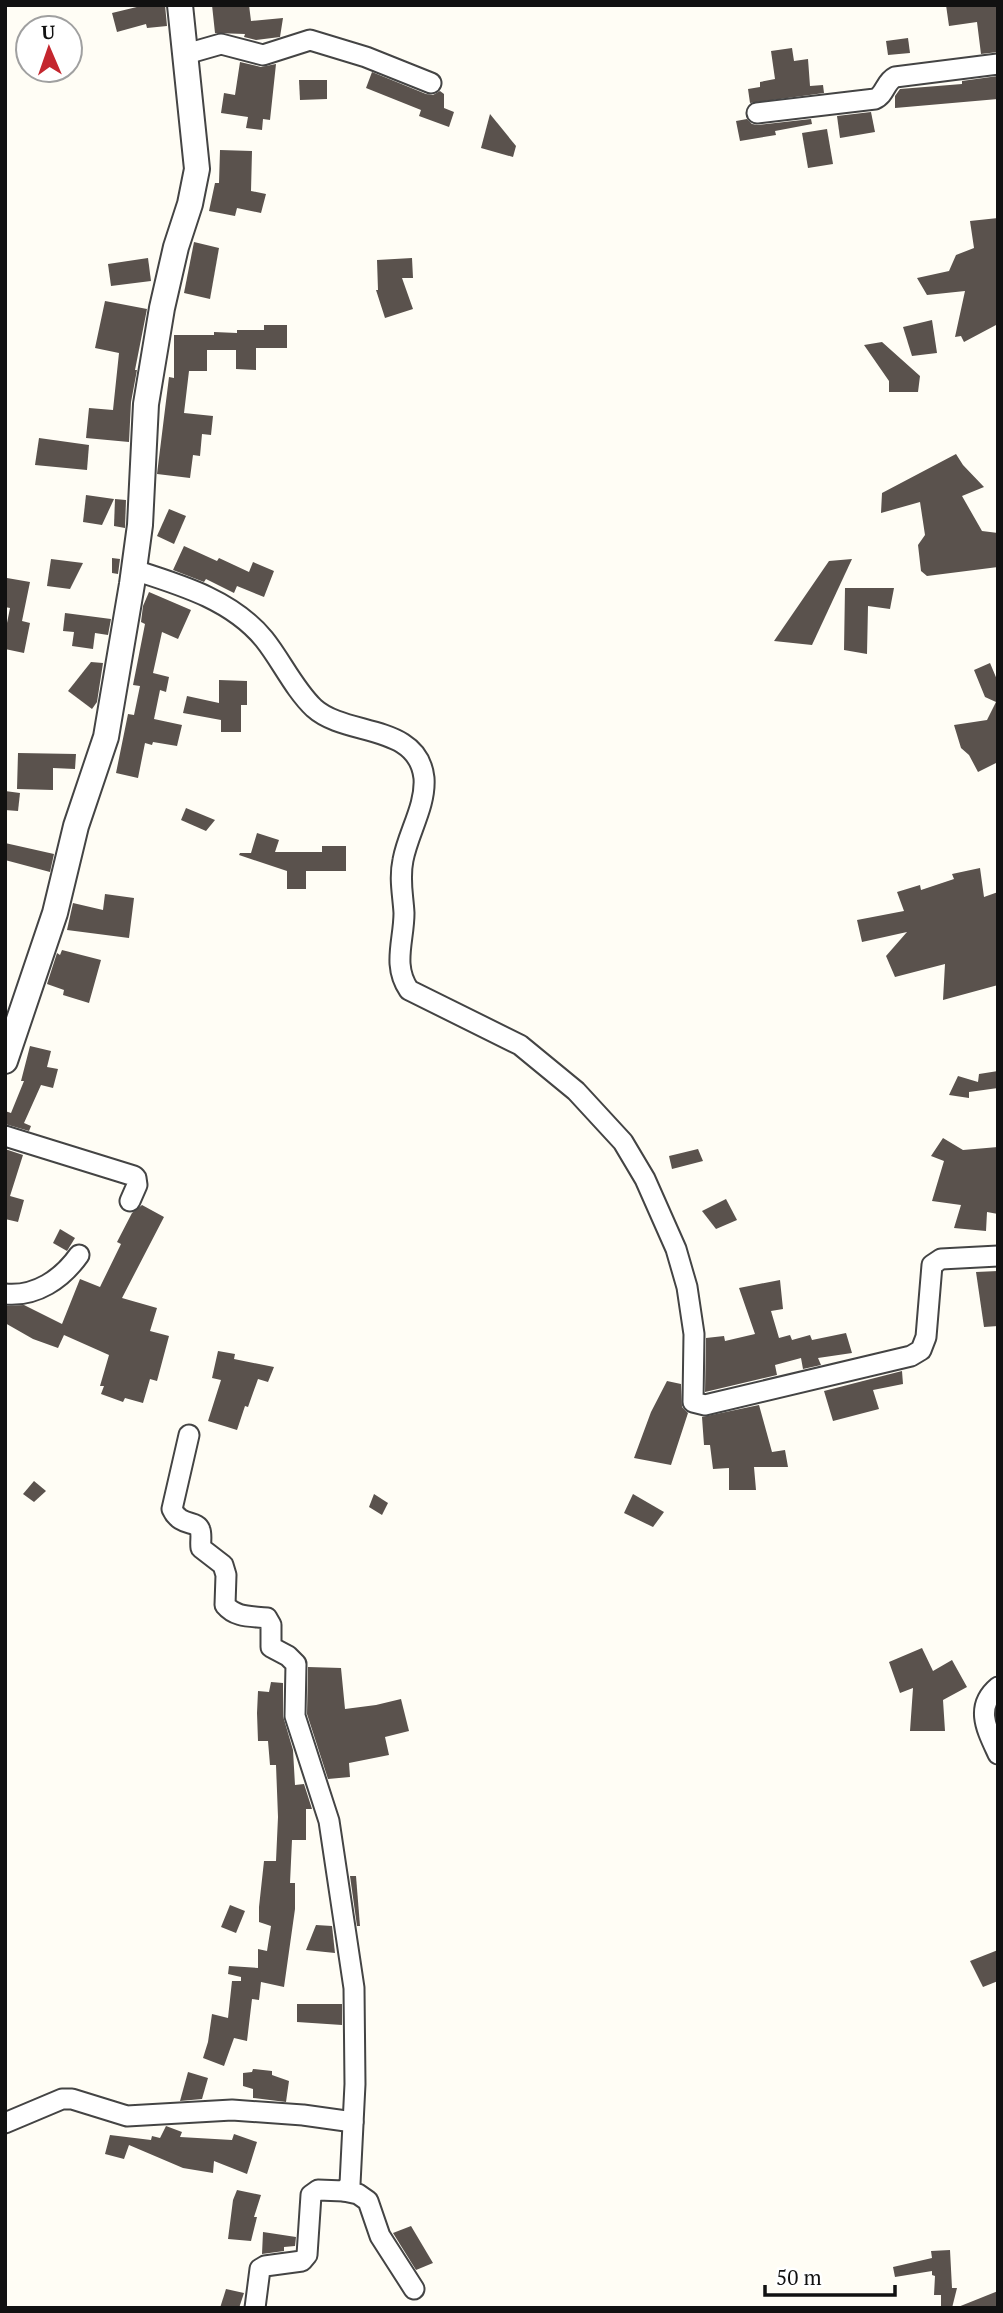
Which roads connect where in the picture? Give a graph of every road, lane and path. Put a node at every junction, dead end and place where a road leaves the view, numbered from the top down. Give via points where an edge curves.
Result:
1 (180, 5) edge
2 (186, 54) junction
3 (998, 64) edge
4 (431, 83) dead end
5 (757, 113) dead end
6 (134, 570) junction
7 (7, 1053) edge
8 (5, 1136) edge
9 (130, 1201) dead end
10 (79, 1255) dead end
11 (998, 1256) edge
12 (5, 1294) edge
13 (189, 1435) dead end
14 (998, 1688) edge
15 (998, 1754) edge
16 (353, 2122) junction
17 (5, 2123) edge
18 (344, 2191) junction
19 (414, 2289) dead end
20 (255, 2308) edge

1 - 2 street
2 - 4 street via 221,44 263,55 315,41
2 - 6 street via 197,169 164,298 146,404
3 - 5 street via 895,77 874,99
6 - 7 street via 106,737 76,826 55,913
6 - 11 street via 239,614 263,638 315,709 401,741 416,755 424,776 423,796 402,862 401,979 409,990 520,1045 576,1091 623,1142 676,1249 687,1287 694,1334 693,1402 705,1405 911,1356 921,1350 926,1337 932,1265 941,1259
8 - 9 street via 134,1176 138,1181
10 - 12 street via 57,1280 42,1288
13 - 16 street via 172,1503 174,1514 199,1527 201,1548 223,1565 227,1609 241,1616 267,1618 271,1647 296,1664 295,1716 328,1814 351,1963 356,2020
14 - 15 street via 988,1696 984,1710
16 - 17 street via 232,2110 127,2116 62,2099
16 - 18 street via 350,2185
18 - 19 street via 368,2202 380,2236
18 - 20 street via 314,2191 307,2255 302,2261 260,2269

